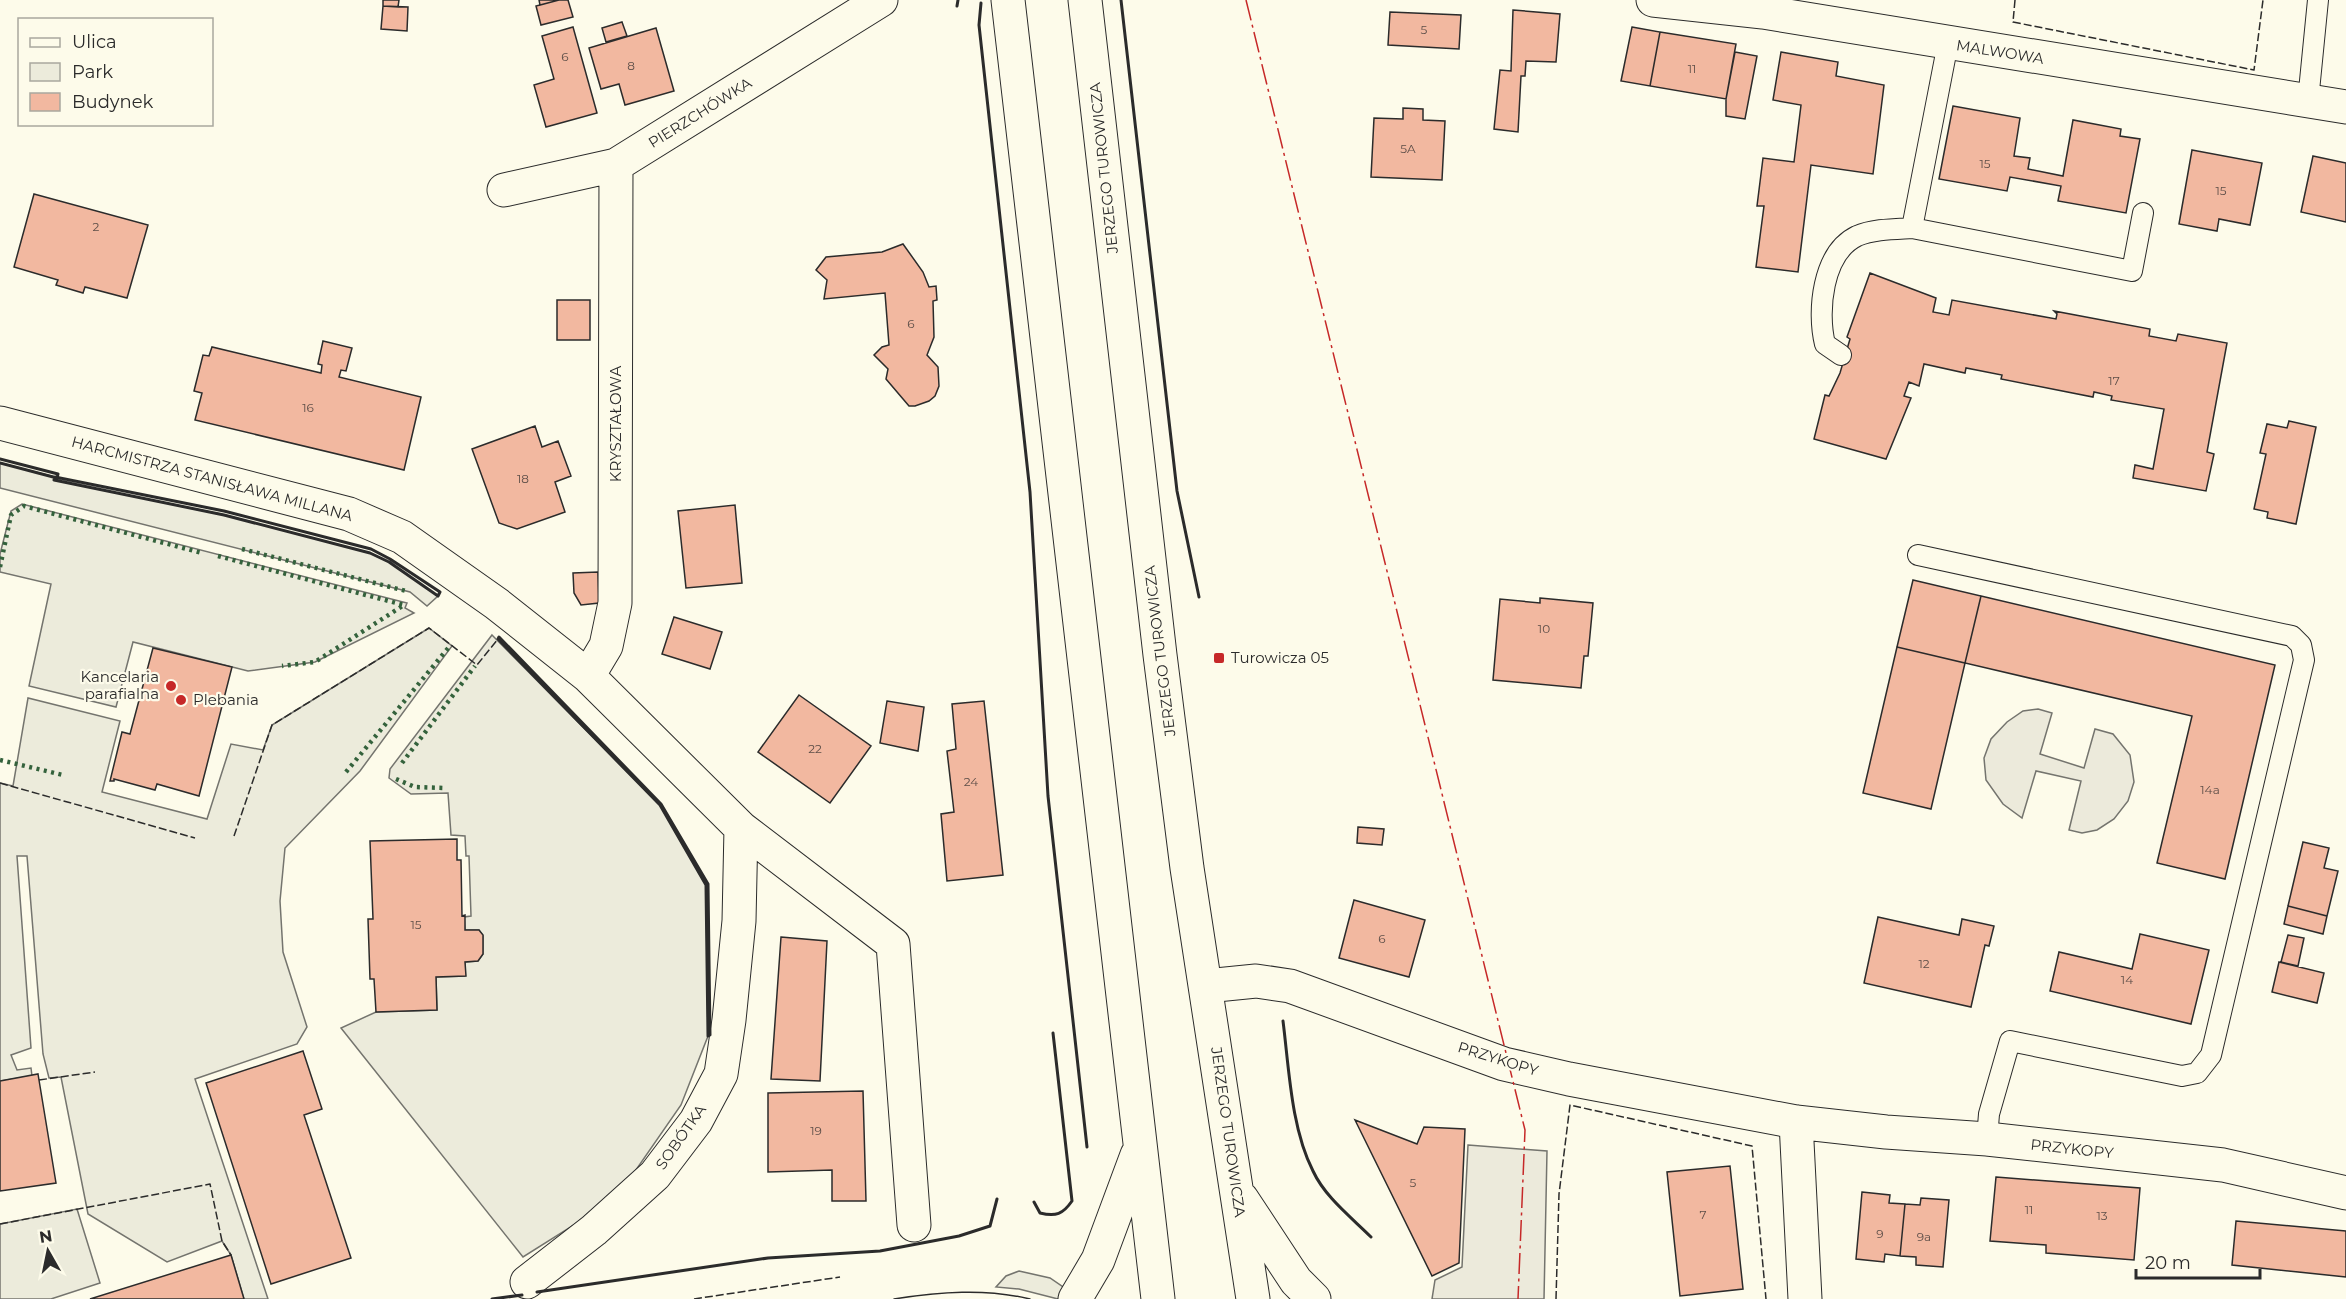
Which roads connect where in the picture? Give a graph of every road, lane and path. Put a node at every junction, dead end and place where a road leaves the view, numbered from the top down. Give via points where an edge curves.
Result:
1 (881, 0) edge
2 (1008, 0) edge
3 (1085, 0) edge
4 (1653, 0) edge
5 (2318, 0) edge
6 (1764, 6) edge
7 (1948, 43) junction
8 (2308, 101) junction
9 (2346, 107) edge
10 (616, 165) junction
11 (504, 190) dead end
12 (2143, 213) dead end
13 (1912, 228) junction
14 (1840, 355) dead end
15 (0, 423) edge
16 (1918, 555) dead end
17 (588, 676) junction
18 (741, 828) junction
19 (1206, 986) junction
20 (1796, 1122) junction
21 (1988, 1139) junction
22 (1140, 1145) junction
23 (1236, 1190) junction
24 (2346, 1193) edge
25 (914, 1225) dead end
26 (527, 1282) dead end
27 (1075, 1299) edge
28 (1158, 1299) edge
29 (1253, 1299) edge
30 (1314, 1299) edge
31 (1805, 1299) edge

1 - 10 street, PIERZCHÓWKA
2 - 22 street
3 - 19 street, JERZEGO TUROWICZA via 1160,655
4 - 6 street, MALWOWA
5 - 8 lane
6 - 7 street, MALWOWA
7 - 8 street, MALWOWA
7 - 13 lane
8 - 9 street, MALWOWA
10 - 11 street, PIERZCHÓWKA
10 - 17 street, KRYSZTAŁOWA via 615,603 606,646
12 - 13 lane via 2132,271
13 - 14 lane via 1857,236 1839,251 1829,268 1820,323 1825,344
15 - 17 street, HARCMISTRZA STANISŁAWA MILLANA via 349,514 402,537 435,559
16 - 21 lane via 2292,636 2301,645 2304,660 2211,1055 2197,1073 2182,1076 2010,1041 1989,1114
17 - 18 street, HARCMISTRZA STANISŁAWA MILLANA
18 - 25 street, HARCMISTRZA STANISŁAWA MILLANA via 893,944
18 - 26 street, SOBÓTKA via 739,921 721,1074 696,1121 655,1175 594,1230
19 - 20 street, PRZYKOPY via 1256,981 1290,986 1504,1064
19 - 23 street, JERZEGO TUROWICZA
20 - 21 street, PRZYKOPY
20 - 31 street
21 - 24 street, PRZYKOPY via 2223,1165
22 - 27 street via 1098,1260
22 - 28 street
23 - 29 street, JERZEGO TUROWICZA
23 - 30 street via 1296,1281

